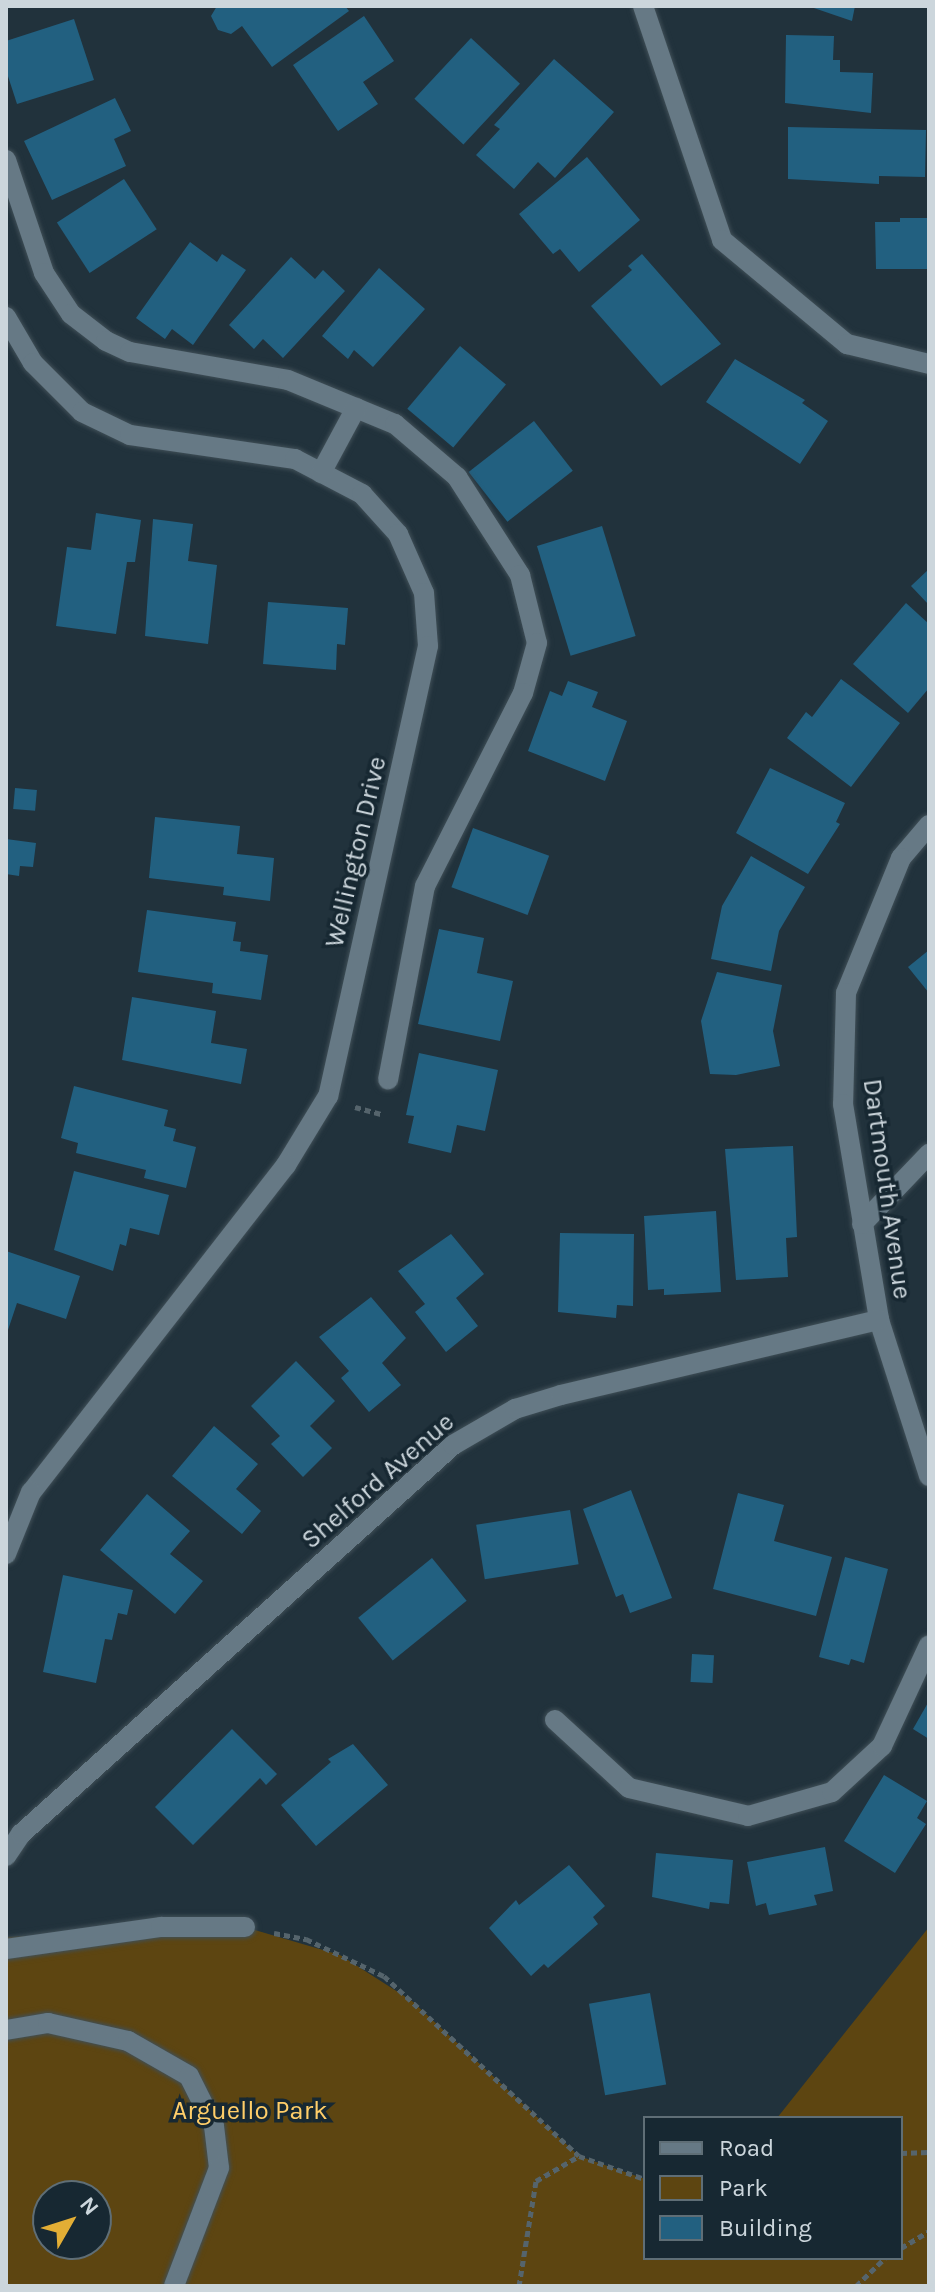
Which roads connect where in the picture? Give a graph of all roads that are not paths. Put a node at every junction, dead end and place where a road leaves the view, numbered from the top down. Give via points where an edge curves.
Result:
1 (643, 6) edge
2 (6, 160) edge
3 (6, 317) edge
4 (929, 364) edge
5 (356, 408) junction
6 (321, 473) junction
7 (929, 825) edge
8 (388, 1080) dead end
9 (929, 1154) edge
10 (862, 1224) junction
11 (879, 1320) junction
12 (929, 1476) edge
13 (6, 1554) edge
14 (929, 1645) edge
15 (555, 1720) dead end
16 (6, 1856) edge
17 (245, 1927) road end
18 (6, 1949) edge
19 (6, 2030) edge
20 (174, 2286) edge

1 - 4 street via 722,240 847,344
2 - 5 street via 44,273 71,314 106,341 130,352 288,380
3 - 6 street, Wellington Drive via 33,363 82,412 130,435 295,459
5 - 6 street
5 - 8 street via 395,424 457,477 520,575 537,643 523,693 425,886
6 - 13 street, Wellington Drive via 362,494 398,534 424,593 428,646 328,1096 286,1165 31,1492
7 - 10 street, Dartmouth Avenue via 901,858 846,993 843,1104
9 - 10 street
10 - 11 street, Dartmouth Avenue
11 - 12 street, Dartmouth Avenue
11 - 16 street, Shelford Avenue via 561,1395 515,1409 453,1445 21,1834
14 - 15 street via 882,1746 832,1792 748,1816 629,1788
17 - 18 street via 161,1927
19 - 20 street via 48,2023 128,2041 189,2076 214,2126 219,2168

